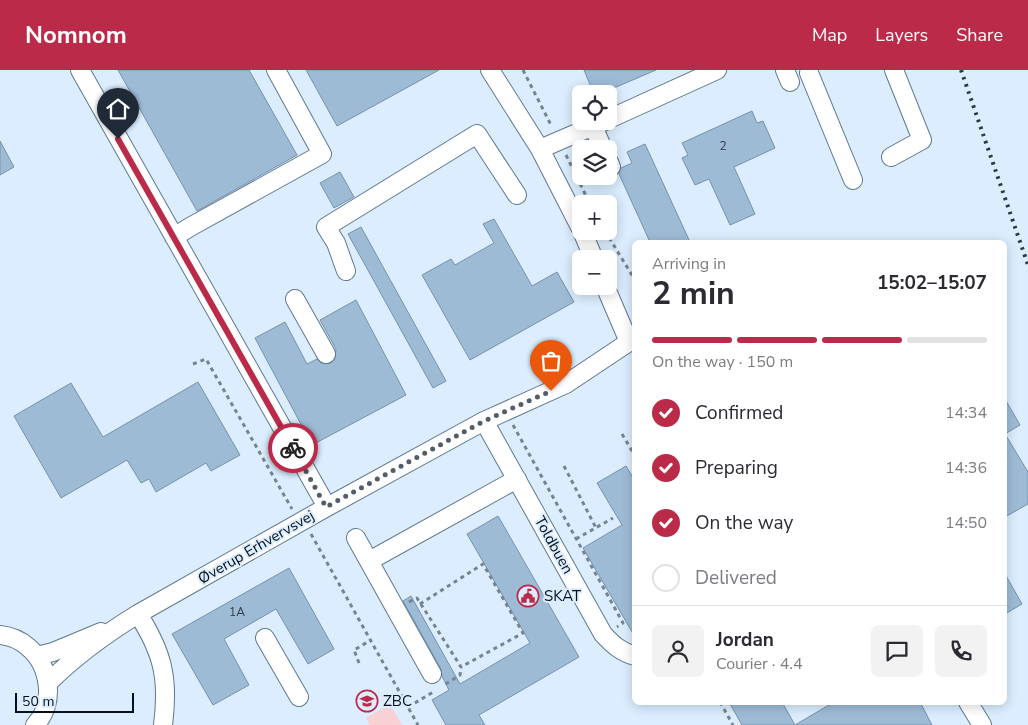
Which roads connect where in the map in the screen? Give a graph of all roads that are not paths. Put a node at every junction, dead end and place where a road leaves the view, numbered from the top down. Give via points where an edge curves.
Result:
1 (80, 70) edge
2 (276, 70) edge
3 (490, 70) edge
4 (717, 70) edge
5 (894, 70) edge
6 (809, 73) dead end
7 (685, 77) edge
8 (617, 114) edge
9 (584, 130) edge
10 (540, 149) junction
11 (891, 157) dead end
12 (853, 180) dead end
13 (517, 195) dead end
14 (572, 211) edge
15 (174, 237) junction
16 (346, 271) dead end
17 (610, 295) edge
18 (294, 299) dead end
19 (632, 341) edge
20 (326, 354) dead end
21 (484, 421) junction
22 (517, 479) junction
23 (326, 507) junction
24 (356, 538) dead end
25 (369, 561) junction
26 (138, 614) junction
27 (120, 624) junction
28 (0, 634) edge
29 (265, 638) dead end
30 (632, 655) edge
31 (37, 656) junction
32 (432, 674) dead end
33 (48, 683) junction
34 (299, 697) dead end
35 (970, 705) edge
36 (38, 724) edge
37 (163, 725) edge
38 (982, 725) edge

1 - 15 street
2 - 15 street via 322,154
3 - 10 street
4 - 7 street
5 - 11 street via 922,140
6 - 12 street
7 - 8 street
9 - 10 street
10 - 14 street
13 - 16 street via 477,134 326,227
15 - 23 street
17 - 19 street, Øverup Erhvervsvej
18 - 20 street
19 - 21 street, Øverup Erhvervsvej via 566,384
21 - 22 street, Toldbuen
21 - 23 street, Øverup Erhvervsvej
22 - 25 street
22 - 30 street, Toldbuen via 603,634 615,647
23 - 26 street, Øverup Erhvervsvej
24 - 25 street
25 - 32 street
26 - 27 street, Øverup Erhvervsvej
26 - 37 street via 157,649 162,666 166,684
27 - 31 street, Øverup Erhvervsvej
27 - 33 street, Øverup Erhvervsvej
28 - 31 street via 19,640
29 - 34 street
31 - 33 street
33 - 36 street via 46,704
35 - 38 street

